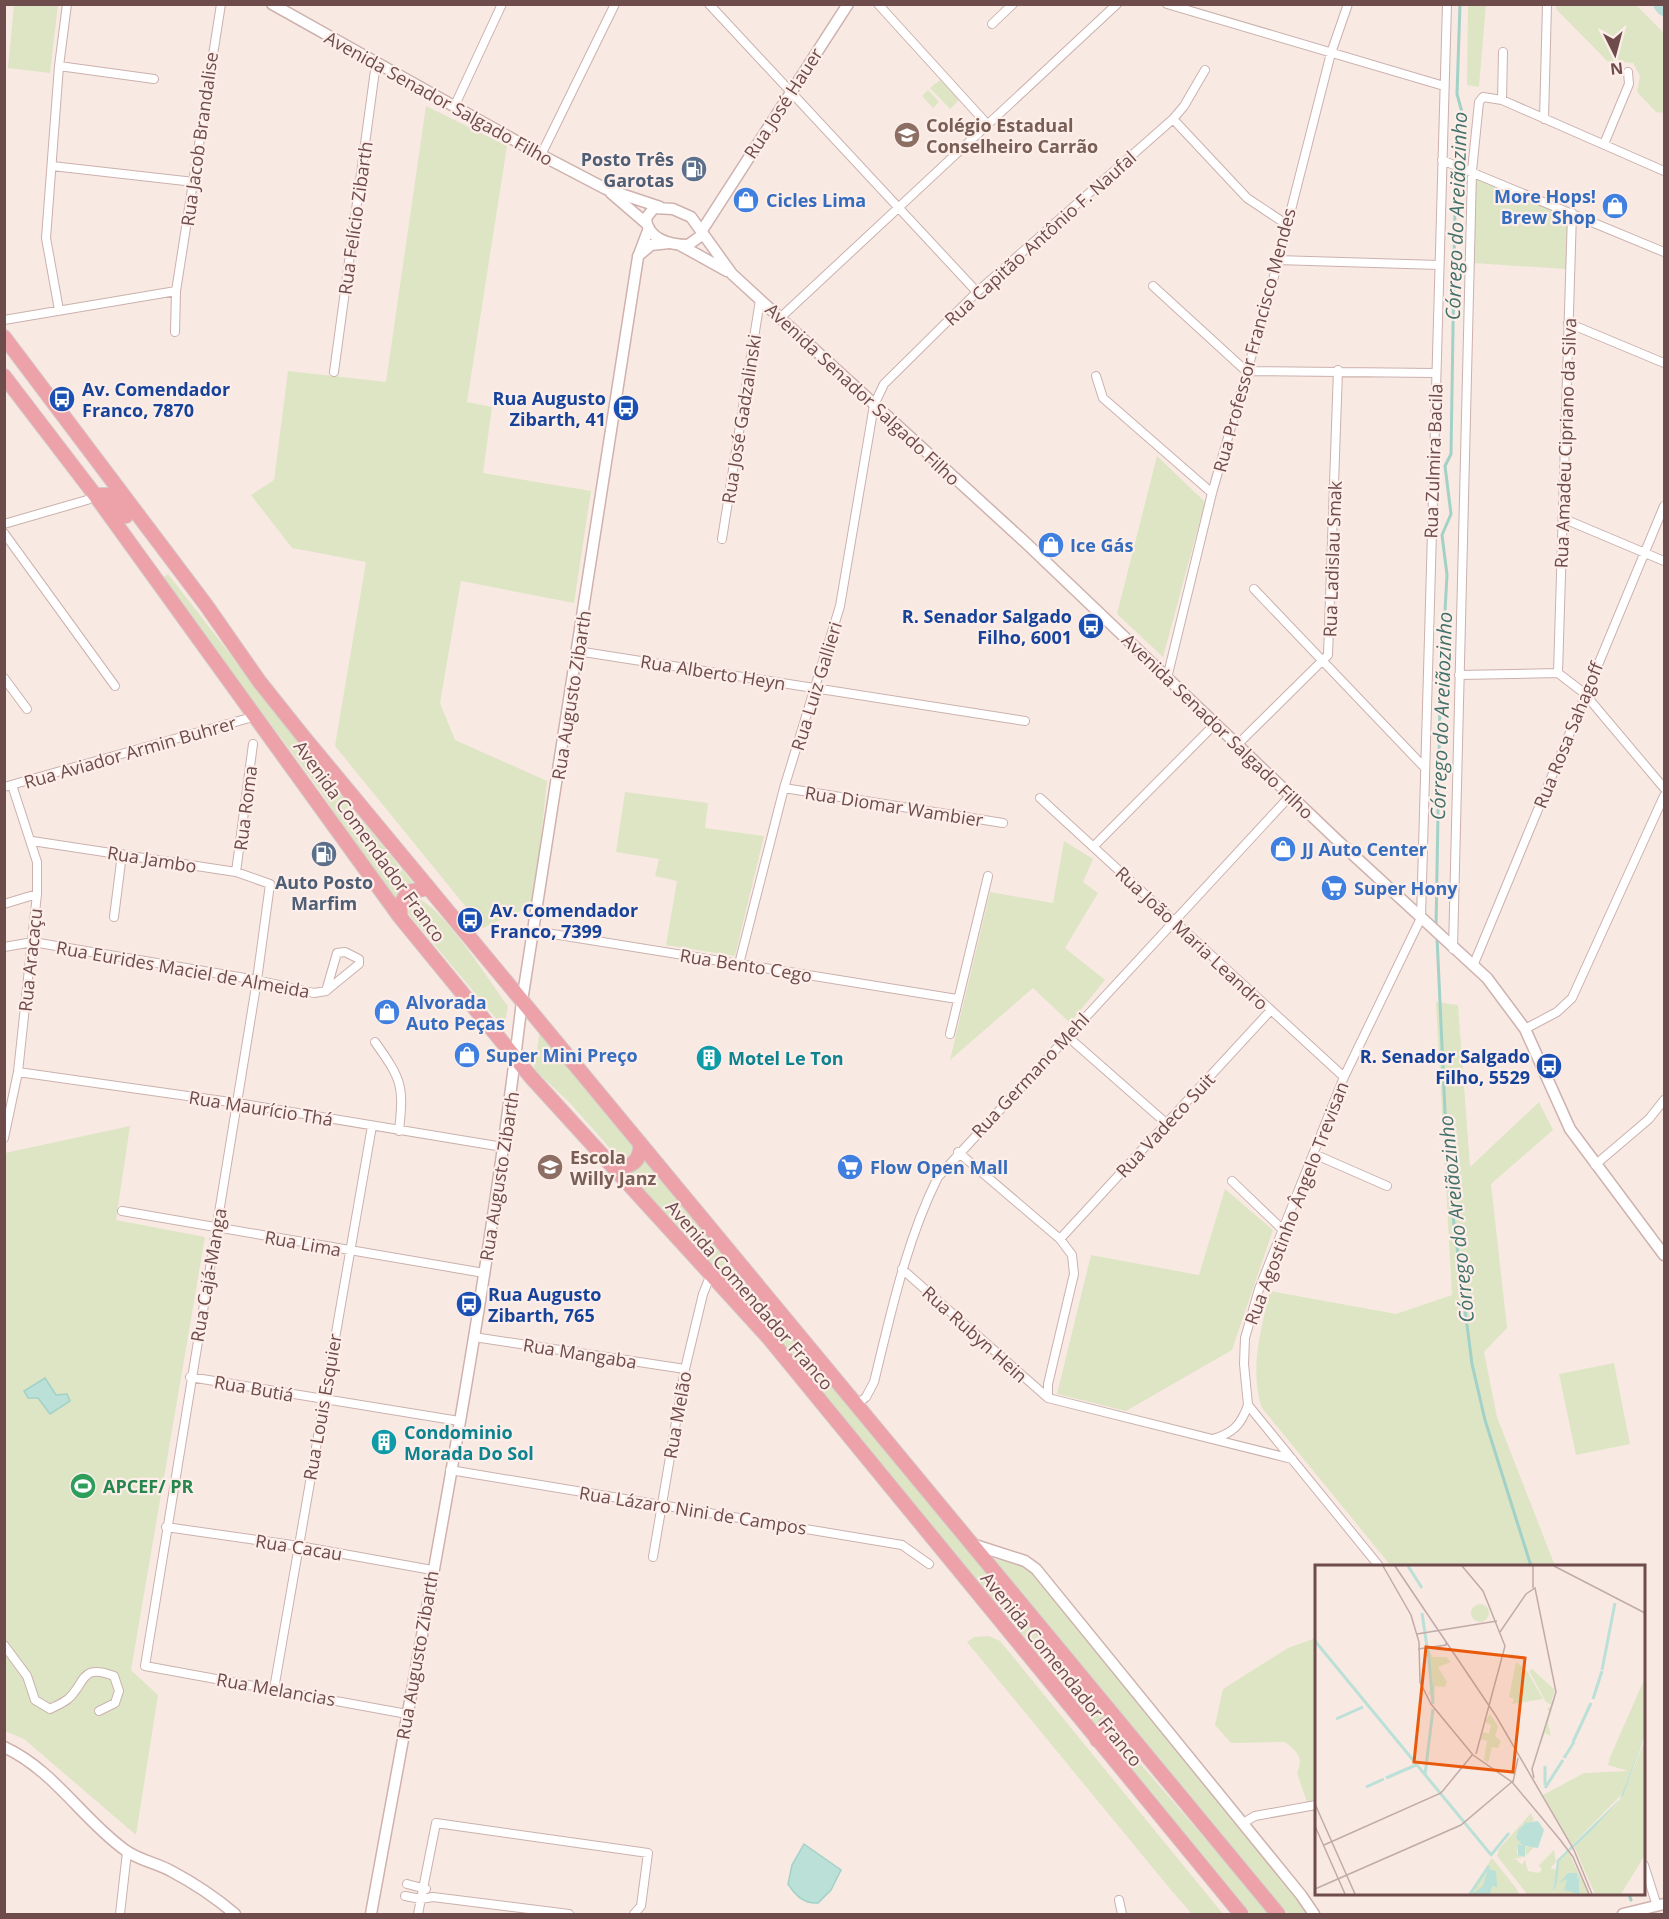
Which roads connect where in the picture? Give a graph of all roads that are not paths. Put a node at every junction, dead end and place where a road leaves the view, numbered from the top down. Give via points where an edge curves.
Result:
1 (67, 4) edge
2 (221, 4) edge
3 (272, 4) edge
4 (502, 4) edge
5 (615, 4) edge
6 (709, 4) edge
7 (848, 4) edge
8 (878, 4) edge
9 (1013, 4) edge
10 (1117, 4) edge
11 (1167, 4) edge
12 (1348, 4) edge
13 (1447, 4) edge
14 (1547, 4) edge
15 (992, 24) dead end
16 (1503, 52) dead end
17 (1331, 53) junction
18 (376, 63) junction
19 (59, 66) junction
20 (1205, 70) dead end
21 (1628, 72) dead end
22 (154, 79) dead end
23 (1444, 86) junction
24 (790, 90) junction
25 (1502, 100) junction
26 (455, 105) junction
27 (1173, 119) junction
28 (1544, 119) junction
29 (988, 124) junction
30 (1604, 144) junction
31 (541, 155) junction
32 (1442, 160) junction
33 (52, 166) junction
34 (1472, 171) junction
35 (1665, 171) edge
36 (194, 182) junction
37 (606, 189) junction
38 (718, 201) junction
39 (900, 206) junction
40 (661, 207) junction
41 (1572, 213) junction
42 (683, 214) junction
43 (1286, 224) junction
44 (648, 226) junction
45 (701, 233) junction
46 (674, 244) junction
47 (1665, 252) edge
48 (638, 257) junction
49 (1277, 260) junction
50 (1439, 265) junction
51 (732, 274) junction
52 (1153, 286) dead end
53 (176, 291) junction
54 (977, 292) junction
55 (760, 300) junction
56 (59, 310) junction
57 (780, 318) junction
58 (4, 320) edge
59 (1568, 323) junction
60 (175, 332) dead end
61 (4, 337) edge
62 (1665, 363) edge
63 (1338, 370) junction
64 (1246, 371) junction
65 (334, 372) dead end
66 (1436, 373) junction
67 (4, 376) edge
68 (1096, 376) dead end
69 (874, 405) junction
70 (1212, 493) junction
71 (95, 495) junction
72 (1665, 506) edge
73 (1562, 518) junction
74 (142, 523) junction
75 (4, 524) edge
76 (4, 533) edge
77 (722, 539) dead end
78 (1644, 553) junction
79 (1665, 561) edge
80 (1254, 589) dead end
81 (577, 651) junction
82 (1323, 662) junction
83 (1558, 673) junction
84 (1459, 675) junction
85 (4, 678) edge
86 (1167, 678) junction
87 (115, 687) dead end
88 (816, 688) junction
89 (1584, 693) junction
90 (27, 709) dead end
91 (256, 716) junction
92 (1025, 722) dead end
93 (1215, 724) junction
94 (253, 744) dead end
95 (1237, 745) junction
96 (1424, 767) junction
97 (8, 786) edge
98 (784, 788) junction
99 (1665, 788) edge
100 (1290, 796) junction
101 (1665, 796) edge
102 (1040, 798) dead end
103 (1003, 823) dead end
104 (32, 841) junction
105 (1093, 847) junction
106 (122, 854) junction
107 (236, 872) junction
108 (988, 876) dead end
109 (270, 884) joint
110 (429, 888) junction
111 (37, 894) junction
112 (4, 904) edge
113 (114, 917) dead end
114 (400, 917) junction
115 (1421, 918) junction
116 (1175, 922) junction
117 (534, 931) junction
118 (33, 942) junction
119 (4, 947) edge
120 (1453, 949) junction
121 (740, 964) junction
122 (1473, 966) junction
123 (257, 980) junction
124 (326, 991) junction
125 (957, 999) junction
126 (522, 1001) junction
127 (1271, 1010) junction
128 (1525, 1029) junction
129 (950, 1034) dead end
130 (1067, 1036) junction
131 (375, 1042) dead end
132 (515, 1058) junction
133 (18, 1072) junction
134 (1344, 1077) junction
135 (1665, 1100) edge
136 (237, 1103) junction
137 (1166, 1124) junction
138 (372, 1126) junction
139 (399, 1131) junction
140 (4, 1138) edge
141 (640, 1143) junction
142 (503, 1147) junction
143 (958, 1152) junction
144 (1314, 1154) junction
145 (608, 1162) junction
146 (1595, 1165) junction
147 (1232, 1181) dead end
148 (1387, 1186) dead end
149 (122, 1211) dead end
150 (217, 1227) junction
151 (1283, 1230) junction
152 (1060, 1239) junction
153 (351, 1251) junction
154 (1665, 1256) edge
155 (902, 1269) junction
156 (484, 1273) junction
157 (711, 1274) junction
158 (474, 1337) junction
159 (685, 1369) junction
160 (190, 1377) junction
161 (1048, 1398) junction
162 (322, 1400) junction
163 (856, 1405) junction
164 (1248, 1405) junction
165 (459, 1421) junction
166 (1212, 1439) junction
167 (1292, 1459) junction
168 (450, 1470) junction
169 (661, 1505) junction
170 (166, 1527) junction
171 (972, 1544) junction
172 (299, 1546) junction
173 (653, 1557) dead end
174 (929, 1564) dead end
175 (1377, 1565) edge
176 (432, 1570) junction
177 (4, 1645) edge
178 (145, 1666) joint
179 (274, 1689) junction
180 (99, 1711) dead end
181 (407, 1714) junction
182 (1123, 1727) junction
183 (1097, 1740) junction
184 (4, 1747) edge
185 (1315, 1805) edge
186 (1243, 1823) junction
187 (127, 1852) junction
188 (1645, 1867) edge
189 (407, 1884) dead end
190 (424, 1887) junction
191 (405, 1896) dead end
192 (433, 1897) junction
193 (421, 1899) junction
194 (1119, 1900) dead end
195 (1661, 1905) edge
196 (222, 1909) edge
197 (120, 1914) edge
198 (236, 1914) edge
199 (371, 1914) edge
200 (418, 1914) edge
201 (569, 1914) edge
202 (634, 1914) edge
203 (1122, 1914) edge
204 (1241, 1914) edge
205 (1278, 1914) edge
206 (1314, 1914) edge
207 (1623, 1914) edge

1 - 19 street
2 - 36 street, Rua Jacob Brandalise
3 - 18 main road, Avenida Senador Salgado Filho
4 - 26 street
5 - 31 street
6 - 24 street
7 - 24 main road, Rua José Hauer
8 - 29 street
9 - 15 street
10 - 29 street
11 - 17 street
12 - 17 street, Rua Professor Francisco Mendes
13 - 23 street, Rua Zulmira Bacila
14 - 28 street
16 - 25 street
17 - 23 street
17 - 43 street, Rua Professor Francisco Mendes
18 - 26 main road, Avenida Senador Salgado Filho
18 - 65 street, Rua Felício Zibarth
19 - 22 street
19 - 33 street
20 - 27 street, Rua Capitão Antônio F. Naufal
21 - 30 street via 1629,84
23 - 32 street, Rua Zulmira Bacila
24 - 38 main road, Rua José Hauer
24 - 39 street
25 - 28 street
25 - 34 street, Rua Zulmira Bacila via 1483,97 1477,110
26 - 31 main road, Avenida Senador Salgado Filho
27 - 43 street via 1246,198
27 - 54 street, Rua Capitão Antônio F. Naufal
28 - 30 street
29 - 39 street
30 - 35 street
31 - 37 main road, Avenida Senador Salgado Filho
32 - 34 street
32 - 50 street, Rua Zulmira Bacila
33 - 36 street
33 - 56 street via 46,238
34 - 41 street
34 - 84 street, Rua Zulmira Bacila
36 - 53 street, Rua Jacob Brandalise
37 - 40 main road, Avenida Senador Salgado Filho
37 - 44 main road, Avenida Senador Salgado Filho
38 - 42 main road via 708,211
38 - 45 main road, Rua José Hauer
39 - 54 street
39 - 57 street
40 - 42 main road, Avenida Senador Salgado Filho
40 - 44 main road via 649,212
41 - 47 street
41 - 59 street, Rua Amadeu Cipriano da Silva
42 - 45 main road, Avenida Senador Salgado Filho via 691,218
43 - 49 street, Rua Professor Francisco Mendes
44 - 46 main road, Avenida Senador Salgado Filho via 657,237
44 - 48 main road, Rua Augusto Zibarth
45 - 46 main road via 688,245
45 - 51 main road, Avenida Senador Salgado Filho
46 - 48 main road via 651,245
46 - 51 main road, Avenida Senador Salgado Filho
48 - 81 main road, Rua Augusto Zibarth
49 - 50 street
49 - 64 street, Rua Professor Francisco Mendes
50 - 66 street, Rua Zulmira Bacila
51 - 55 main road, Avenida Senador Salgado Filho
52 - 64 street
53 - 56 street
53 - 60 street, Rua Jacob Brandalise
54 - 69 street, Rua Capitão Antônio F. Naufal via 884,384
55 - 57 main road, Avenida Senador Salgado Filho
55 - 77 street, Rua José Gadzalinski
56 - 58 street
57 - 69 main road, Avenida Senador Salgado Filho
59 - 62 street
59 - 73 street, Rua Amadeu Cipriano da Silva
61 - 74 highway, Avenida Comendador Franco
63 - 64 street
63 - 66 street
63 - 82 street, Rua Ladislau Smak via 1328,655
64 - 70 street, Rua Professor Francisco Mendes
66 - 96 street, Rua Zulmira Bacila
67 - 71 highway, Avenida Comendador Franco
68 - 70 street via 1103,398
69 - 86 main road, Avenida Senador Salgado Filho
69 - 88 street, Rua Luiz Gallieri via 840,606
70 - 86 street, Rua Professor Francisco Mendes
71 - 74 highway via 109,495 125,515
71 - 75 street
71 - 91 highway, Avenida Comendador Franco
72 - 78 street, Rua Rosa Sahagoff
73 - 78 street
73 - 83 street, Rua Amadeu Cipriano da Silva
74 - 110 highway, Avenida Comendador Franco via 259,681
76 - 87 street
78 - 79 street
78 - 89 street, Rua Rosa Sahagoff
80 - 82 street
81 - 88 street, Rua Alberto Heyn
81 - 117 main road, Rua Augusto Zibarth
82 - 95 street, Rua Ladislau Smak
82 - 96 street
83 - 84 street
83 - 89 street
84 - 120 street, Rua Zulmira Bacila
85 - 90 street
86 - 93 main road, Avenida Senador Salgado Filho
88 - 92 street, Rua Alberto Heyn
88 - 98 street, Rua Luiz Gallieri
89 - 99 street
89 - 122 street, Rua Rosa Sahagoff
91 - 97 street, Rua Aviador Armin Buhrer
91 - 114 highway, Avenida Comendador Franco
93 - 95 main road, Avenida Senador Salgado Filho
93 - 105 street
94 - 107 street, Rua Roma
95 - 100 main road, Avenida Senador Salgado Filho
96 - 115 street, Rua Zulmira Bacila
97 - 104 street, Rua Aracaçu
98 - 103 street, Rua Diomar Wambier
98 - 121 street, Rua Luiz Gallieri
100 - 115 main road, Avenida Senador Salgado Filho
100 - 116 street, Rua Germano Mehl
101 - 128 street via 1572,998 1557,1012
102 - 105 street, Rua João Maria Leandro
104 - 106 street, Rua Jambo
104 - 111 street, Rua Aracaçu via 37,862
105 - 116 street, Rua João Maria Leandro
106 - 107 street, Rua Jambo
106 - 113 street
107 - 109 street, Rua Jambo
108 - 125 street
109 - 123 street, Rua Cajá-Manga
110 - 114 highway via 408,892 400,905
110 - 126 highway, Avenida Comendador Franco
111 - 112 street
111 - 118 street, Rua Aracaçu
114 - 132 highway, Avenida Comendador Franco
115 - 120 main road, Avenida Senador Salgado Filho
115 - 134 street, Rua Agostinho Ângelo Trevisan
116 - 127 street, Rua João Maria Leandro
116 - 130 street, Rua Germano Mehl
117 - 121 street, Rua Bento Cego
117 - 126 main road, Rua Augusto Zibarth
118 - 119 street, Rua Eurides Maciel de Almeida
118 - 123 street, Rua Eurides Maciel de Almeida
118 - 133 street, Rua Aracaçu
120 - 122 main road, Avenida Senador Salgado Filho
121 - 125 street, Rua Bento Cego
122 - 128 main road, Avenida Senador Salgado Filho via 1487,978
123 - 124 street, Rua Eurides Maciel de Almeida via 314,993
123 - 136 street, Rua Cajá-Manga
124 - 124 street via 359,964 359,958 337,953
125 - 129 street
126 - 132 main road, Rua Augusto Zibarth
126 - 141 highway, Avenida Comendador Franco
127 - 134 street, Rua João Maria Leandro
127 - 137 street, Rua Vadeco Suit
128 - 146 main road, Avenida Senador Salgado Filho via 1560,1111
130 - 137 street
130 - 143 street, Rua Germano Mehl
131 - 139 street via 398,1076 403,1094
132 - 142 main road, Rua Augusto Zibarth
132 - 145 highway, Avenida Comendador Franco
133 - 136 street, Rua Maurício Thá
133 - 140 street, Rua Aracaçu
134 - 144 street, Rua Agostinho Ângelo Trevisan
135 - 146 street via 1649,1119
136 - 138 street, Rua Maurício Thá
136 - 150 street, Rua Cajá-Manga
137 - 152 street, Rua Vadeco Suit
138 - 139 street, Rua Maurício Thá
138 - 153 street, Rua Louis Esquier
139 - 142 street, Rua Maurício Thá
141 - 145 highway via 637,1160 629,1166 619,1168
141 - 163 highway, Avenida Comendador Franco
142 - 156 main road, Rua Augusto Zibarth
143 - 152 street
143 - 155 street, Rua Germano Mehl via 926,1200
144 - 148 street
144 - 151 street, Rua Agostinho Ângelo Trevisan
145 - 157 highway, Avenida Comendador Franco
146 - 154 main road, Avenida Senador Salgado Filho
147 - 151 street
149 - 150 street, Rua Lima
150 - 153 street, Rua Lima
150 - 160 street, Rua Cajá-Manga
151 - 164 street, Rua Agostinho Ângelo Trevisan via 1259,1289 1245,1338
152 - 161 street via 1072,1255 1074,1274
153 - 156 street, Rua Lima
153 - 162 street, Rua Louis Esquier
155 - 161 street, Rua Rubyn Hein
155 - 163 street, Rua Germano Mehl via 874,1382
156 - 158 main road, Rua Augusto Zibarth
157 - 159 street, Rua Melão
157 - 183 highway, Avenida Comendador Franco via 768,1337
158 - 159 street, Rua Mangaba
158 - 165 main road, Rua Augusto Zibarth
159 - 169 street, Rua Melão
160 - 162 street, Rua Butiá
160 - 170 street, Rua Cajá-Manga
161 - 166 street
162 - 165 street, Rua Butiá
162 - 172 street, Rua Louis Esquier
163 - 171 highway, Avenida Comendador Franco
164 - 166 street via 1242,1422 1229,1434
164 - 167 street
165 - 168 main road, Rua Augusto Zibarth
166 - 167 street
167 - 175 street
168 - 169 street, Rua Lázaro Nini de Campos
168 - 176 main road, Rua Augusto Zibarth
169 - 173 street, Rua Melão
169 - 174 street, Rua Lázaro Nini de Campos via 902,1545
170 - 172 street, Rua Cacau
170 - 178 street, Rua Cajá-Manga
171 - 182 highway, Avenida Comendador Franco
171 - 186 main road, Avenida Comendador Franco via 1025,1561 1036,1569
172 - 176 street, Rua Cacau
172 - 179 street, Rua Louis Esquier
176 - 181 main road, Rua Augusto Zibarth
177 - 180 street via 27,1676 35,1700 50,1709 68,1699 82,1677 100,1671 114,1676 119,1691 115,1703
178 - 179 street, Rua Melancias
179 - 181 street, Rua Melancias
181 - 199 main road, Rua Augusto Zibarth
182 - 183 highway via 1116,1723 1105,1725
182 - 205 highway, Avenida Comendador Franco
183 - 204 highway, Avenida Comendador Franco
184 - 187 main road via 53,1779 83,1813
185 - 186 street via 1255,1816
186 - 206 main road, Avenida Comendador Franco
187 - 196 main road via 172,1871
187 - 197 street
188 - 195 street
189 - 190 street
190 - 192 street
190 - 193 street
190 - 202 street via 436,1823 648,1853 641,1906
191 - 193 street
192 - 193 street
192 - 201 street
193 - 200 street
194 - 203 street
195 - 207 main road
196 - 198 main road

